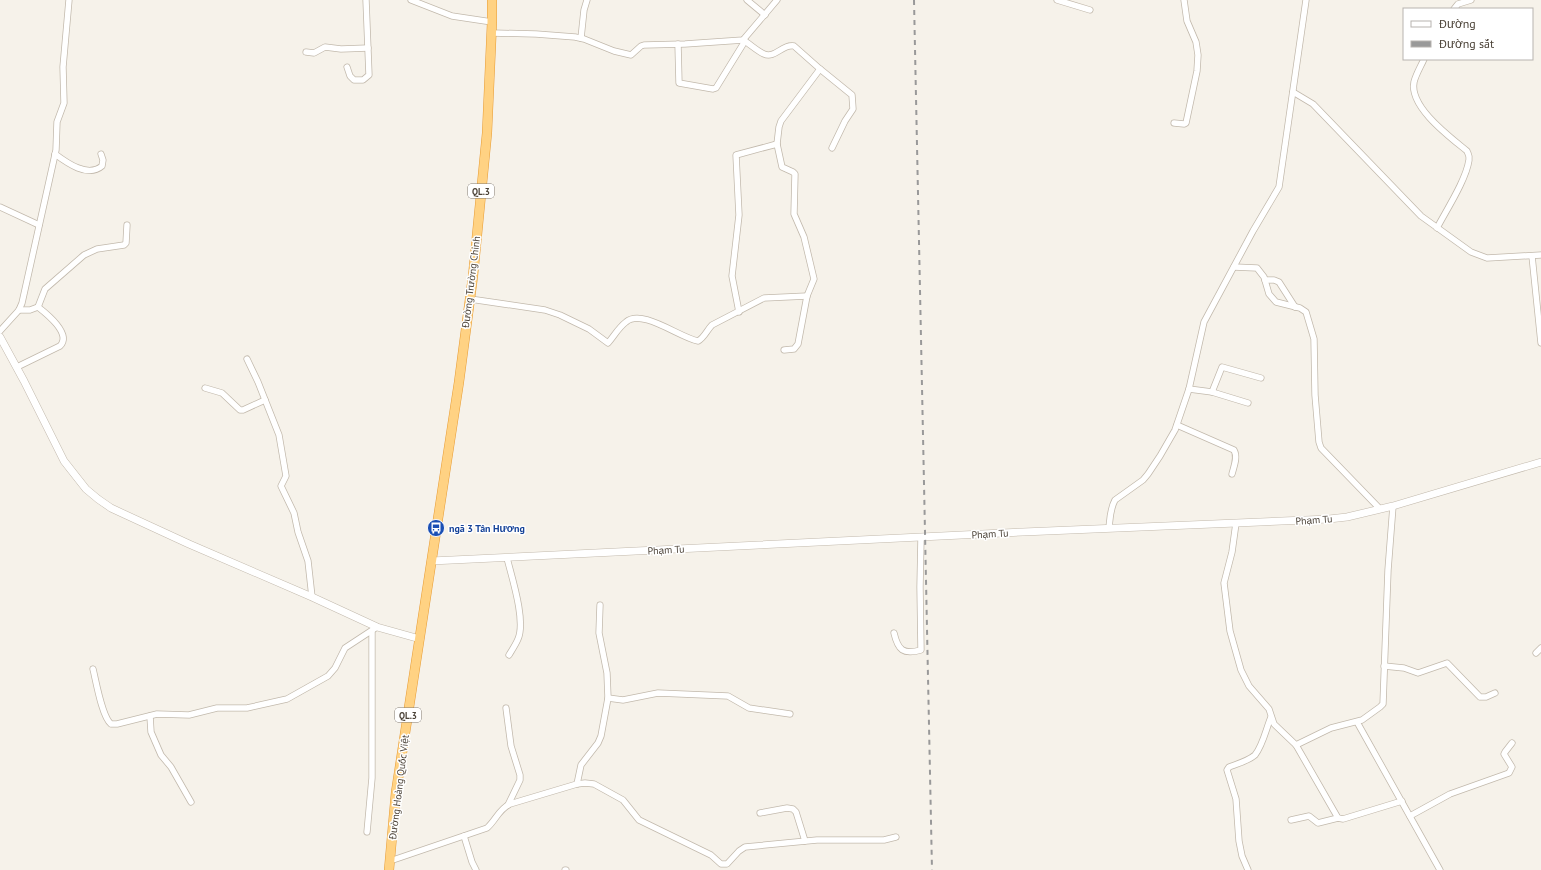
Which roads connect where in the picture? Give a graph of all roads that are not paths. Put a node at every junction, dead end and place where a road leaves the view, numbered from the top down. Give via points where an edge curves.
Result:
1 (69, 0) edge
2 (366, 0) edge
3 (411, 0) edge
4 (492, 0) edge
5 (587, 0) edge
6 (747, 0) edge
7 (777, 0) edge
8 (1057, 0) edge
9 (1184, 0) edge
10 (1306, 0) edge
11 (1471, 0) edge
12 (1455, 4) edge
13 (1090, 10) dead end
14 (764, 15) junction
15 (492, 22) junction
16 (492, 33) junction
17 (581, 38) junction
18 (744, 40) junction
19 (678, 44) junction
20 (368, 48) junction
21 (306, 52) dead end
22 (1424, 60) edge
23 (347, 67) dead end
24 (820, 69) junction
25 (1293, 92) junction
26 (1174, 123) dead end
27 (777, 144) junction
28 (832, 148) dead end
29 (55, 154) junction
30 (101, 154) dead end
31 (0, 207) edge
32 (40, 225) junction
33 (127, 225) dead end
34 (1437, 228) junction
35 (1541, 255) edge
36 (1532, 256) junction
37 (1234, 267) junction
38 (1265, 280) junction
39 (807, 296) junction
40 (470, 299) junction
41 (38, 307) junction
42 (1295, 307) junction
43 (19, 310) junction
44 (739, 312) junction
45 (0, 331) edge
46 (0, 337) edge
47 (1541, 343) edge
48 (784, 350) dead end
49 (247, 359) dead end
50 (17, 367) junction
51 (1260, 378) dead end
52 (205, 388) dead end
53 (1189, 388) junction
54 (1212, 392) junction
55 (265, 400) junction
56 (1248, 403) dead end
57 (1177, 425) junction
58 (1541, 462) edge
59 (1232, 474) dead end
60 (1393, 506) junction
61 (1380, 509) junction
62 (1236, 523) junction
63 (1110, 528) junction
64 (921, 538) junction
65 (508, 558) junction
66 (431, 561) junction
67 (312, 596) junction
68 (600, 605) dead end
69 (375, 629) junction
70 (894, 633) dead end
71 (420, 639) junction
72 (1541, 648) edge
73 (1536, 653) dead end
74 (509, 655) dead end
75 (1384, 666) junction
76 (93, 669) dead end
77 (1494, 693) dead end
78 (608, 698) junction
79 (506, 708) dead end
80 (790, 714) dead end
81 (150, 716) junction
82 (1272, 717) junction
83 (1357, 722) junction
84 (1512, 743) dead end
85 (1296, 745) junction
86 (577, 784) junction
87 (1402, 801) junction
88 (191, 802) dead end
89 (508, 805) junction
90 (760, 813) dead end
91 (1410, 816) junction
92 (1338, 818) junction
93 (1291, 820) dead end
94 (367, 832) dead end
95 (464, 836) junction
96 (896, 837) dead end
97 (805, 841) junction
98 (389, 865) edge
99 (476, 870) edge
100 (1248, 870) edge
101 (1440, 870) edge

1 - 29 street via 63,67 65,98 57,122
2 - 20 street
3 - 15 street via 452,16
4 - 15 highway, Đường Trường Chinh / QL.3
5 - 17 street
6 - 14 street
7 - 14 street
8 - 13 street
9 - 26 street via 1187,21 1198,49 1197,71 1186,123
10 - 25 street
11 - 12 street
14 - 18 street
15 - 16 highway, Đường Trường Chinh / QL.3
16 - 17 street
16 - 40 highway, Đường Trường Chinh / QL.3 via 487,133
17 - 19 street via 631,55 644,45
18 - 19 street
18 - 19 street via 716,88 713,89 679,83
18 - 24 street via 769,55 785,46 794,46
20 - 21 street via 325,47 314,53
20 - 23 street via 366,79 351,79
22 - 34 street via 1414,82 1416,95 1428,118 1469,155 1462,181
24 - 27 street via 781,121
24 - 28 street via 852,95 853,109
25 - 34 street via 1314,104 1402,197
25 - 37 street via 1279,187
27 - 39 street via 782,167 793,172 795,177 794,214 804,237 813,274
27 - 44 street via 736,155 739,215 732,276
29 - 30 street via 72,167 88,170 102,166
29 - 32 street
31 - 32 street
32 - 43 street
33 - 41 street via 124,245 98,249 84,255 44,289
34 - 36 street via 1480,256
35 - 36 street
36 - 47 street
37 - 38 street via 1257,268
37 - 53 street via 1204,322
38 - 42 street via 1279,282
38 - 42 street via 1267,291 1276,302
39 - 44 street via 764,298
39 - 48 street via 798,344 794,348
40 - 44 street via 545,310 589,329 608,343 631,318 649,320 698,341 712,325
40 - 66 highway, Đường Trường Chinh / QL.3
41 - 43 street
41 - 50 street via 52,319 63,335 63,341 60,346
42 - 61 street via 1306,312 1314,338 1315,395 1322,448
43 - 45 street
46 - 50 street
49 - 55 street
50 - 67 street via 64,461 86,489 98,499 189,544
51 - 54 street via 1222,367
52 - 55 street via 222,393 240,410
53 - 54 street
53 - 57 street
54 - 56 street
55 - 67 street via 280,441 286,476 281,486 294,513 308,561
57 - 59 street via 1234,450 1236,458
57 - 63 street via 1144,480 1113,504
58 - 60 street, Phạm Tu
60 - 61 street, Phạm Tu
60 - 75 street
61 - 62 street, Phạm Tu via 1340,518
62 - 63 street, Phạm Tu
62 - 82 street via 1224,583 1230,631 1245,678 1269,709
63 - 64 street, Phạm Tu
64 - 65 street, Phạm Tu
64 - 70 street via 921,650 901,649 897,645
65 - 66 street, Phạm Tu
65 - 74 street via 518,605 520,632
66 - 71 highway, Đường Hoàng Quốc Việt / QL.3
67 - 69 street
68 - 78 street via 599,633 607,673
69 - 71 street
69 - 81 street via 345,648 328,676 287,699 247,708 217,708 189,715
69 - 94 street via 372,778
71 - 98 highway, Đường Hoàng Quốc Việt / QL.3 via 396,792
72 - 73 street
75 - 77 street via 1404,668 1418,673 1448,663 1480,697
75 - 83 street via 1383,704
76 - 81 street via 108,722 117,724
78 - 80 street via 624,700 658,693 728,696 749,708
78 - 86 street via 601,736 581,765
79 - 89 street via 511,746 520,775
81 - 88 street via 151,732 161,755
82 - 85 street via 1274,724
82 - 100 street via 1260,748 1247,760 1227,770 1236,799 1242,856
83 - 85 street via 1332,728
83 - 87 street
84 - 91 street via 1504,754 1512,767 1509,772 1450,794
85 - 92 street
86 - 89 street
86 - 97 street via 594,784 623,800 640,820 711,855 724,865 745,847
87 - 91 street
87 - 92 street via 1343,819
89 - 95 street via 487,828
90 - 97 street via 793,809
91 - 101 street
92 - 93 street via 1318,823 1310,816
95 - 98 street
95 - 99 street
96 - 97 street via 884,840

